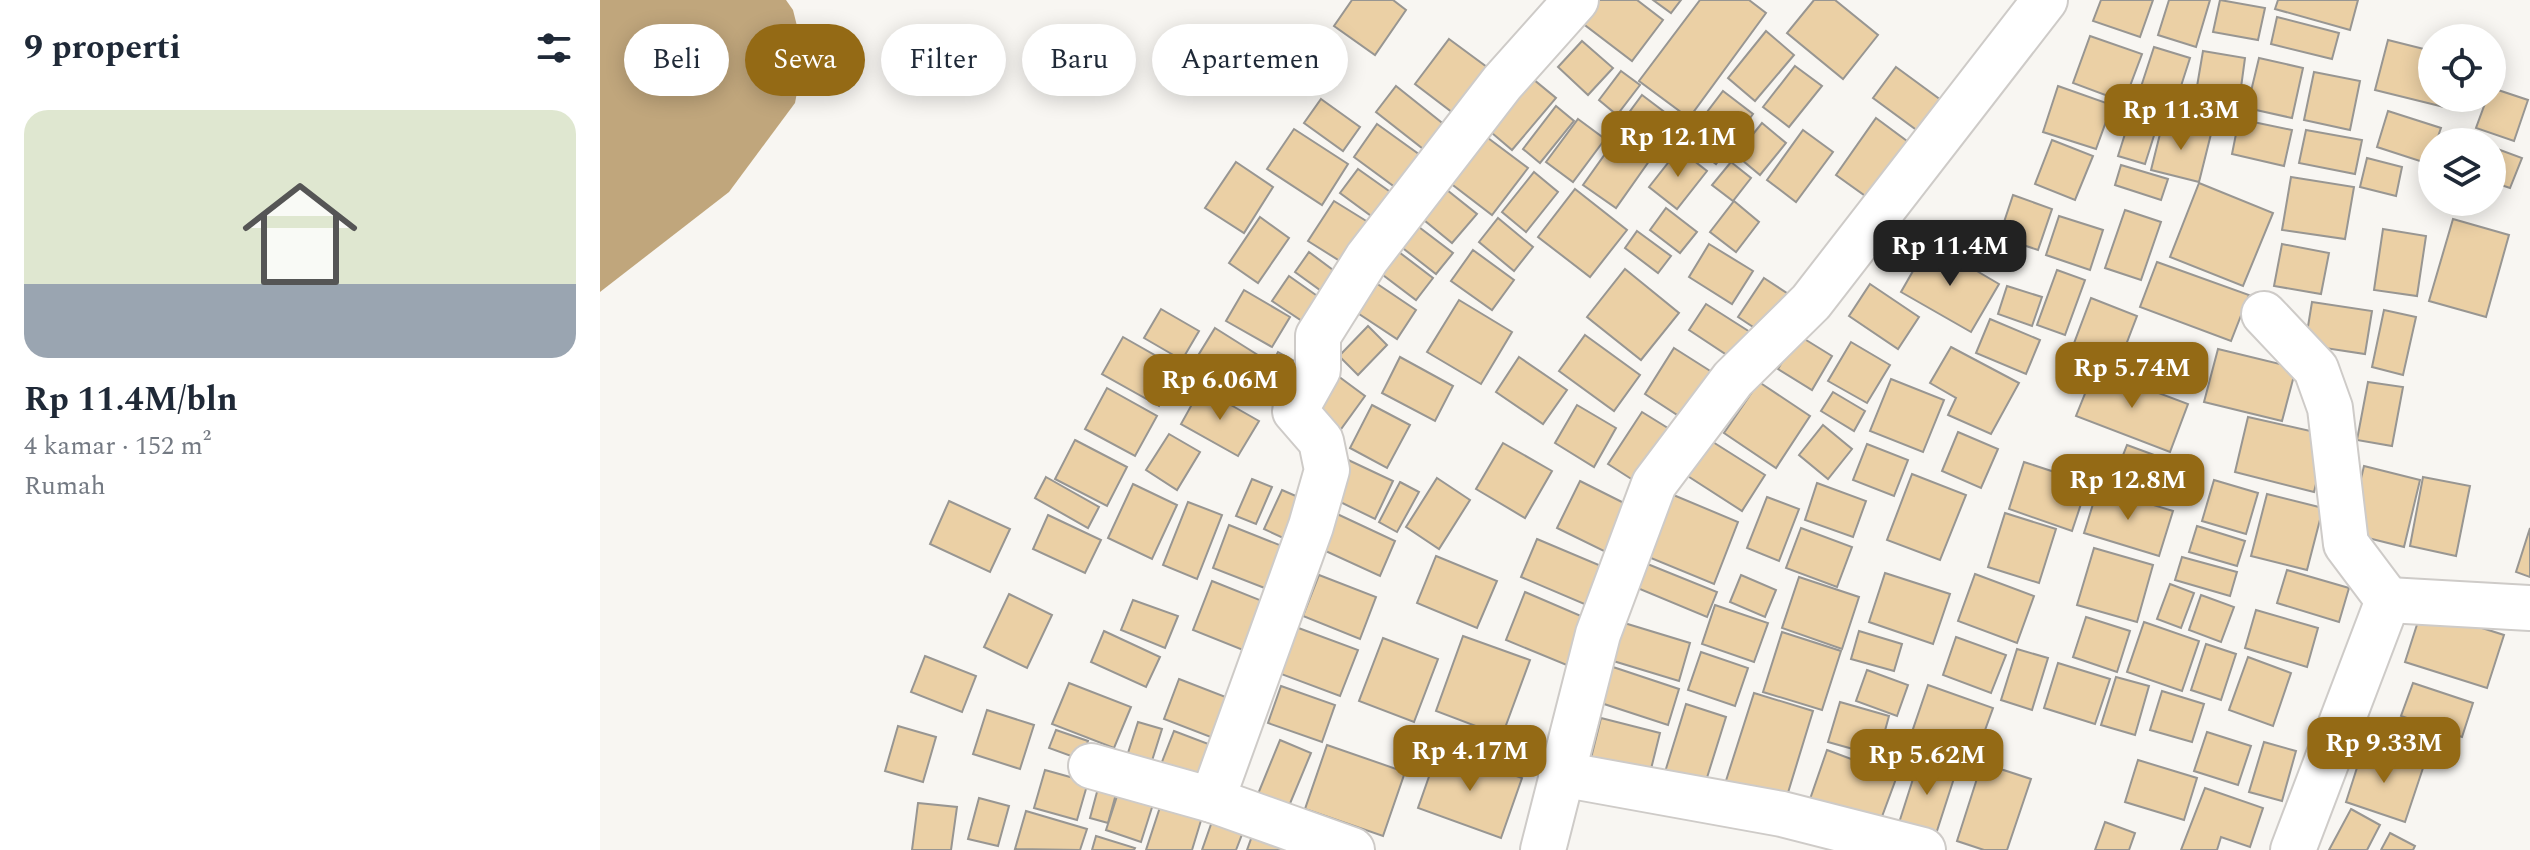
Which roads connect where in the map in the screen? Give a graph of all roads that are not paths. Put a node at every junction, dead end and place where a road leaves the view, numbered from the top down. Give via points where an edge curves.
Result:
1 (1576, 0) edge
2 (2045, 0) edge
3 (2264, 314) dead end
4 (2388, 600) junction
5 (2530, 608) edge
6 (1091, 766) dead end
7 (1561, 774) junction
8 (1212, 800) junction
9 (1352, 850) edge
10 (1543, 850) edge
11 (1923, 850) edge
12 (2293, 850) edge

1 - 8 street via 1434,170 1367,258 1318,336 1318,370 1295,411 1321,441 1327,470
2 - 7 street via 1811,302 1733,379 1654,484 1598,634
3 - 4 street via 2316,369 2330,408 2346,544
4 - 5 street
4 - 12 street
6 - 8 street
7 - 10 street
7 - 11 street via 1782,814
8 - 9 street

